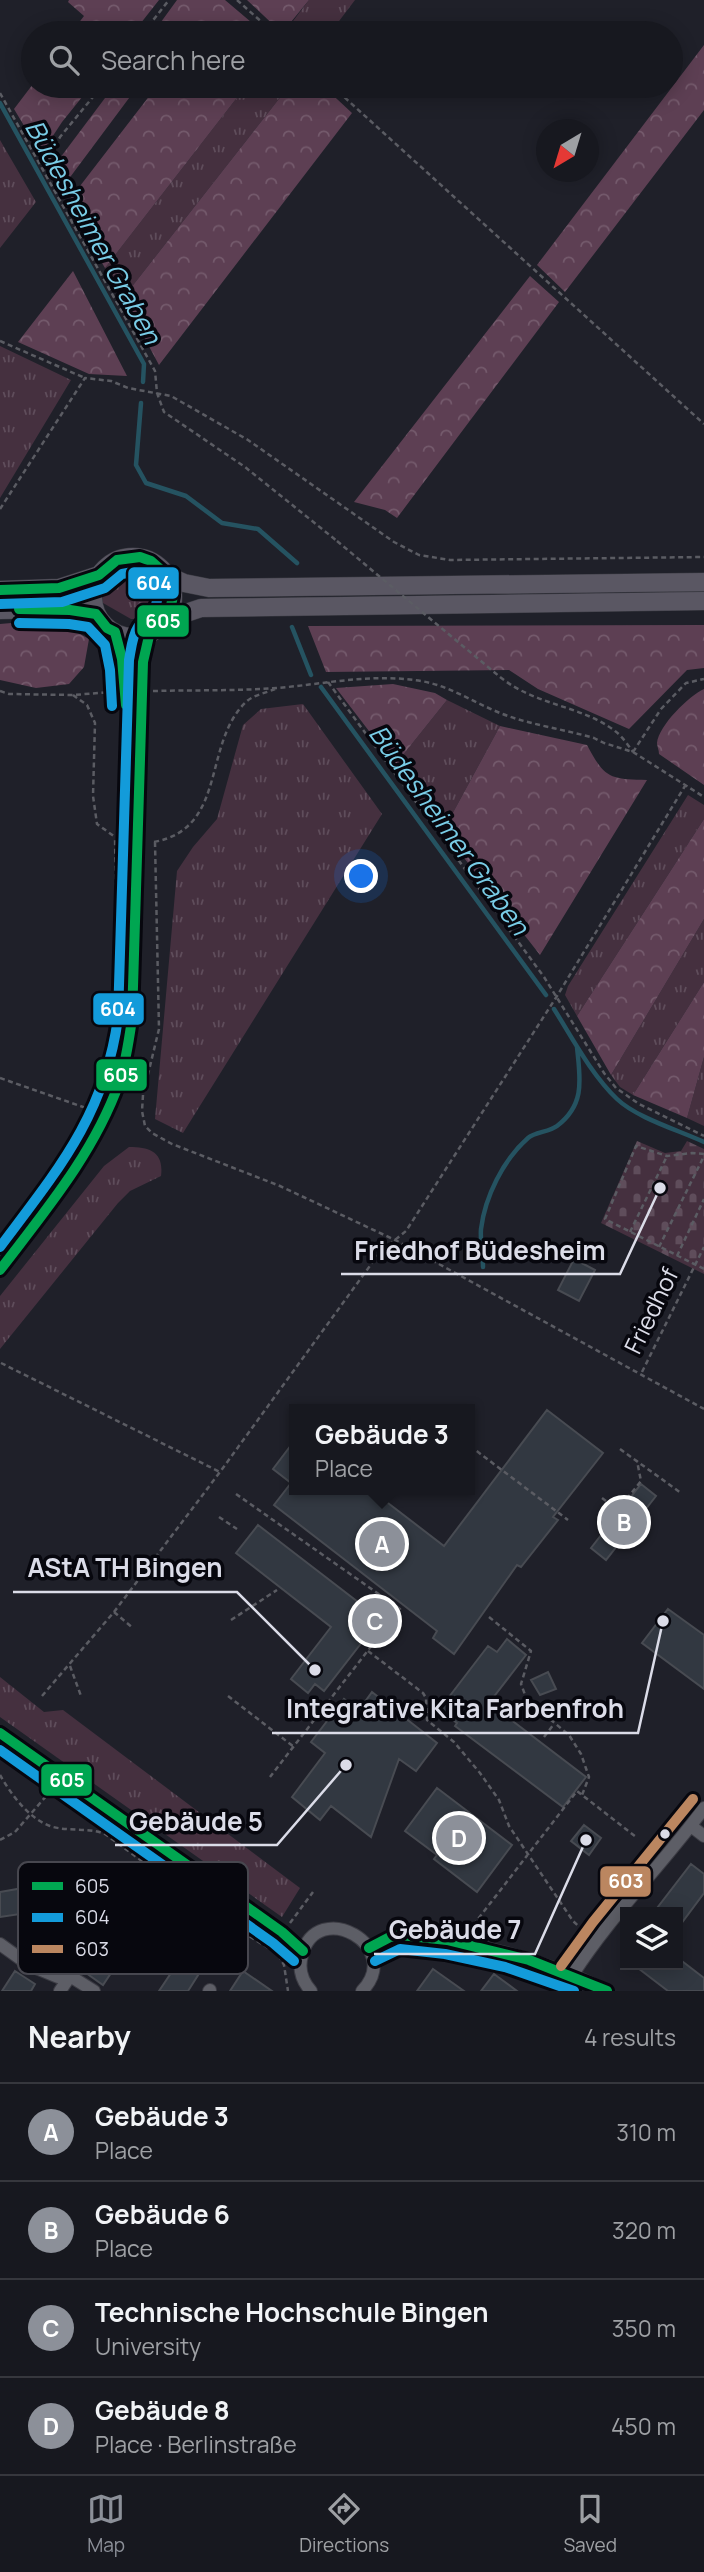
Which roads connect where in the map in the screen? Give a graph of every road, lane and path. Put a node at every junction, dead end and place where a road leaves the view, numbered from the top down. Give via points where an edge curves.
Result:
1 (169, 0) edge
2 (237, 0) edge
3 (152, 21) edge
4 (261, 21) edge
5 (0, 93) edge
6 (92, 98) edge
7 (345, 98) edge
8 (44, 170) junction
9 (0, 341) edge
10 (85, 378) junction
11 (157, 393) junction
12 (704, 424) edge
13 (0, 509) edge
14 (704, 557) edge
15 (99, 575) junction
16 (168, 576) junction
17 (704, 582) edge
18 (0, 590) edge
19 (704, 601) edge
20 (0, 610) edge
21 (96, 614) junction
22 (158, 628) junction
23 (115, 632) junction
24 (704, 679) edge
25 (328, 681) junction
26 (278, 688) junction
27 (0, 691) edge
28 (143, 691) junction
29 (125, 692) junction
30 (74, 695) junction
31 (633, 752) junction
32 (685, 786) junction
33 (704, 797) edge
34 (115, 837) junction
35 (136, 839) junction
36 (155, 842) junction
37 (557, 996) junction
38 (0, 1078) edge
39 (87, 1108) junction
40 (704, 1136) edge
41 (704, 1155) edge
42 (667, 1156) junction
43 (704, 1199) edge
44 (630, 1232) junction
45 (0, 1239) edge
46 (395, 1240) junction
47 (659, 1247) junction
48 (704, 1247) edge
49 (677, 1255) junction
50 (695, 1265) junction
51 (704, 1269) edge
52 (0, 1270) edge
53 (1, 1363) edge
54 (641, 1373) junction
55 (704, 1409) edge
56 (620, 1449) dead end
57 (475, 1450) edge
58 (637, 1461) junction
59 (220, 1472) junction
60 (681, 1493) dead end
61 (236, 1494) dead end
62 (602, 1498) dead end
63 (219, 1517) dead end
64 (568, 1520) dead end
65 (237, 1529) dead end
66 (277, 1590) dead end
67 (114, 1612) junction
68 (489, 1617) dead end
69 (231, 1620) dead end
70 (133, 1628) dead end
71 (368, 1651) junction
72 (70, 1666) junction
73 (42, 1696) dead end
74 (81, 1696) dead end
75 (228, 1696) dead end
76 (554, 1724) junction
77 (0, 1733) edge
78 (544, 1737) dead end
79 (294, 1747) junction
80 (0, 1775) edge
81 (62, 1777) junction
82 (270, 1777) dead end
83 (582, 1795) junction
84 (704, 1808) edge
85 (32, 1814) junction
86 (691, 1826) junction
87 (704, 1836) edge
88 (636, 1837) dead end
89 (0, 1840) edge
90 (528, 1854) junction
91 (143, 1862) edge
92 (183, 1862) edge
93 (313, 1892) dead end
94 (248, 1908) edge
95 (282, 1932) junction
96 (248, 1935) edge
97 (596, 1939) junction
98 (460, 1942) junction
99 (0, 1944) edge
100 (369, 1948) junction
101 (303, 1951) junction
102 (18, 1957) edge
103 (58, 1974) edge
104 (573, 1974) junction
105 (64, 1976) junction
106 (60, 1991) edge
107 (94, 1991) edge
108 (288, 1991) edge
109 (311, 1991) edge
110 (362, 1991) edge
111 (607, 1991) edge

1 - 3 path
2 - 4 path
5 - 8 path
6 - 8 path via 60,136
7 - 12 path
8 - 11 path via 155,371
9 - 10 path
10 - 11 path
10 - 13 path
11 - 14 path via 171,396 248,440 419,555 450,560
11 - 31 path, bridge via 164,412 246,467 513,688 616,731
15 - 16 main road via 128,557 151,561
15 - 18 main road via 59,588
15 - 21 main road via 93,590
16 - 17 main road via 209,588
16 - 22 main road via 172,606
19 - 22 main road via 213,608 183,614
20 - 21 main road
21 - 23 main road
22 - 23 main road via 136,637
22 - 28 street via 144,654
23 - 29 street via 123,655
24 - 31 path via 686,682 661,709
25 - 26 path
25 - 31 path via 423,681 518,719
25 - 37 path
26 - 28 path
26 - 36 path via 248,700 230,721 202,810 189,826
27 - 30 path
28 - 35 street
29 - 30 path
29 - 35 street
30 - 34 path via 87,705 95,723 97,824
31 - 32 path
32 - 33 path
32 - 37 path
34 - 35 path
34 - 39 path via 115,985 107,1060
35 - 36 path
35 - 52 street via 132,1019 119,1083 81,1161
36 - 46 path via 159,1029 143,1096 145,1126 172,1144 280,1186
37 - 40 path via 616,1088 649,1110
37 - 46 path via 406,1231
38 - 39 path
39 - 45 path via 73,1138
41 - 42 path
41 - 47 path
42 - 44 path
42 - 44 path via 636,1146 605,1219
43 - 49 path
44 - 47 path
46 - 54 path
46 - 59 path via 380,1252
47 - 49 path
48 - 50 path, Friedhof
49 - 50 path
50 - 51 path
50 - 54 path, Friedhof
53 - 59 path
54 - 55 path
56 - 58 path
57 - 64 path
58 - 60 path
58 - 62 path via 641,1481 618,1510
59 - 67 path
61 - 71 path via 400,1609
63 - 65 path
66 - 69 path
67 - 70 path
67 - 72 path
68 - 76 path via 531,1651 521,1684 527,1700
71 - 79 path
71 - 90 path via 424,1693 428,1720 480,1773
72 - 73 path
72 - 74 path
75 - 79 path
76 - 78 path
76 - 83 path via 569,1735 581,1754 589,1777
77 - 81 street
79 - 82 path
80 - 85 path via 12,1796
81 - 85 path
81 - 92 street
83 - 88 path
83 - 90 path via 577,1791
84 - 86 street
85 - 89 path
85 - 91 path via 51,1826 97,1830
86 - 87 street
86 - 97 street
90 - 97 path via 573,1921
90 - 98 path
93 - 95 path
94 - 95 street
95 - 101 street
96 - 108 path via 282,1958
97 - 104 street
98 - 100 street via 392,1936
98 - 104 street via 518,1954
99 - 102 street
100 - 101 street via 351,1931 338,1929 317,1934
100 - 110 street via 373,1968
101 - 109 street via 301,1974
103 - 105 street
104 - 111 street
105 - 106 street
105 - 107 street

